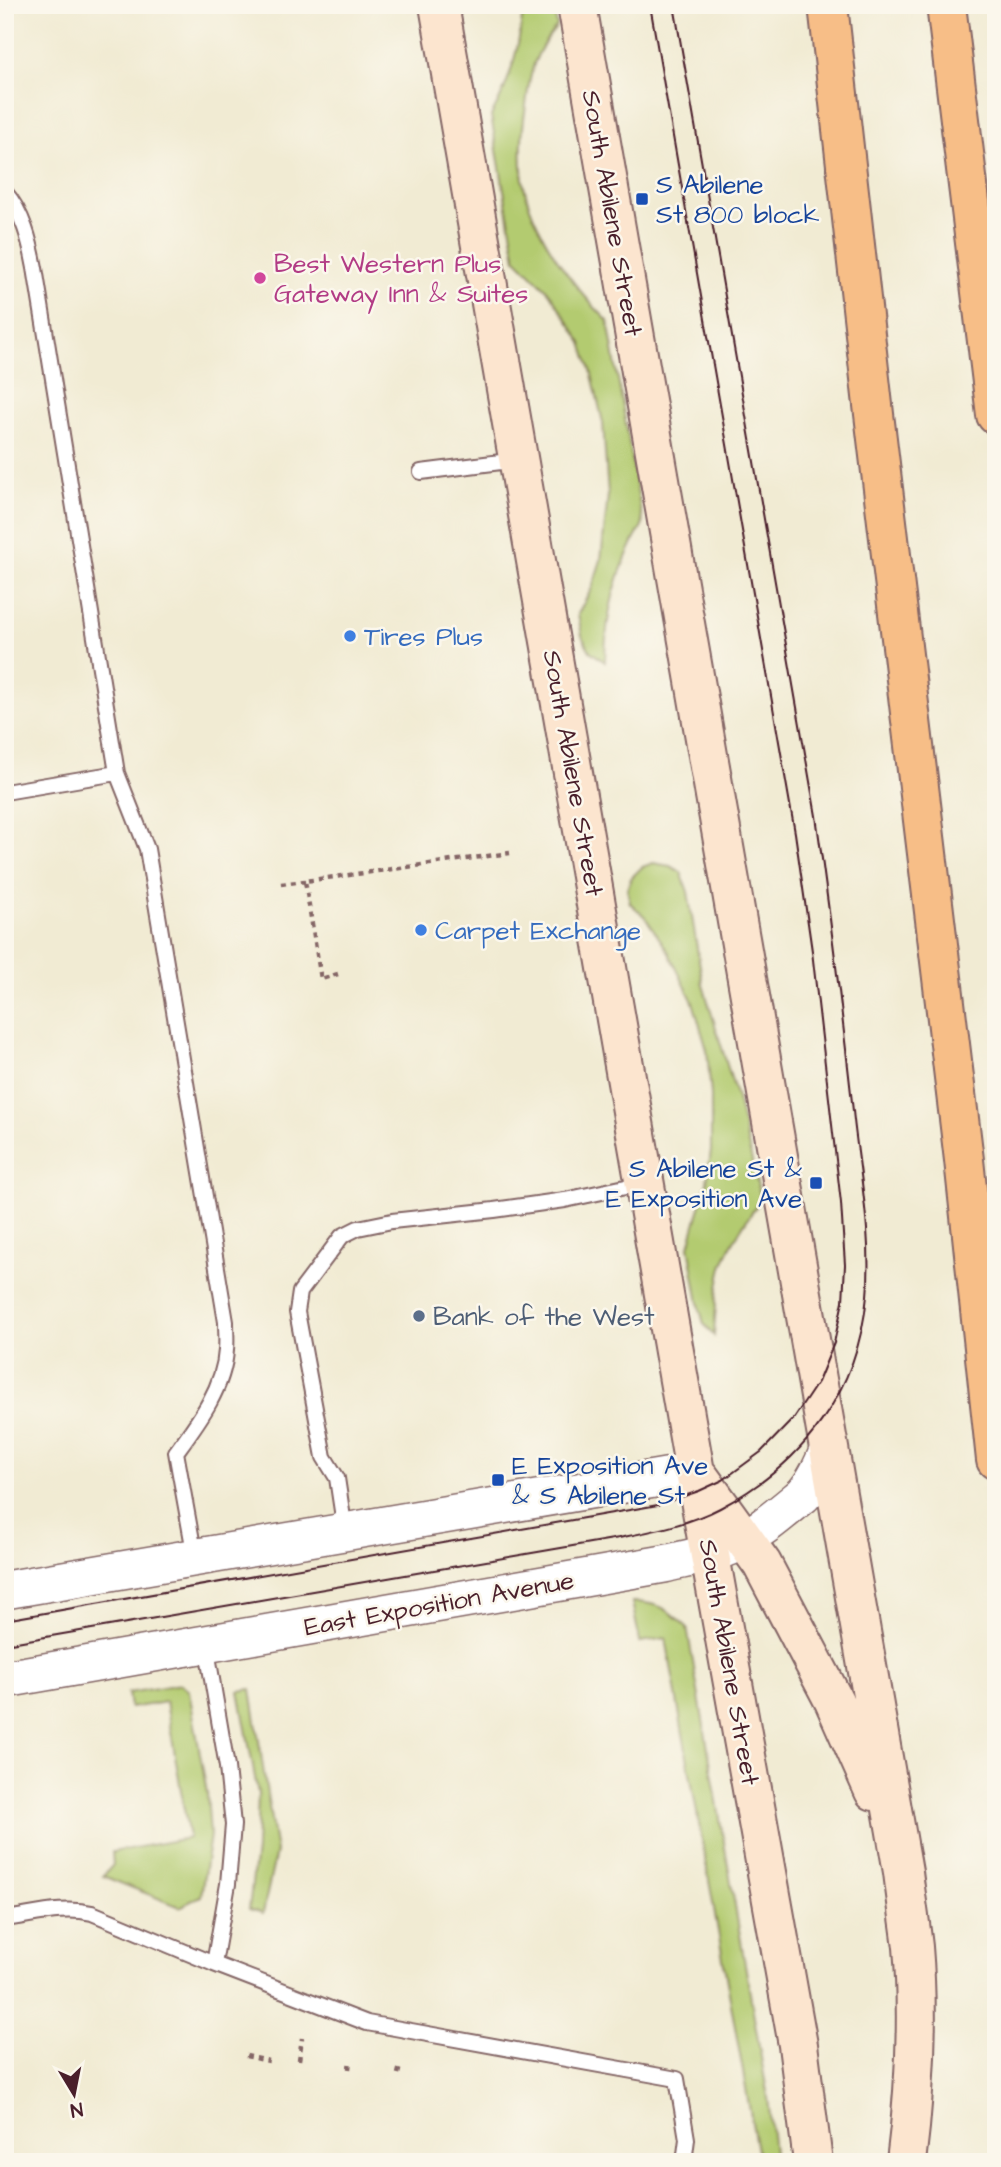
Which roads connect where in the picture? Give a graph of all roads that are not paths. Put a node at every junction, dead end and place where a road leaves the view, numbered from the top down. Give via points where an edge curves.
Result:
1 (439, 5) edge
2 (577, 5) edge
3 (828, 5) edge
4 (946, 5) edge
5 (5, 192) edge
6 (996, 415) edge
7 (519, 460) junction
8 (421, 472) dead end
9 (117, 773) junction
10 (5, 792) edge
11 (646, 1182) junction
12 (829, 1449) junction
13 (996, 1460) edge
14 (695, 1472) junction
15 (345, 1532) junction
16 (745, 1538) junction
17 (710, 1553) junction
18 (195, 1558) junction
19 (5, 1590) edge
20 (206, 1644) junction
21 (5, 1679) edge
22 (903, 1872) junction
23 (5, 1919) edge
24 (214, 1964) junction
25 (684, 2162) edge
26 (813, 2162) edge
27 (906, 2162) edge

1 - 7 main road, South Abilene Street
2 - 12 main road, South Abilene Street
3 - 13 highway
4 - 6 highway
5 - 9 lane via 30,242
7 - 8 lane
7 - 11 main road, South Abilene Street
9 - 10 lane
9 - 18 lane via 146,849 226,1322 226,1352 218,1384 203,1415 176,1452
11 - 14 main road, South Abilene Street
11 - 15 lane via 565,1200 391,1221 342,1236 300,1293 297,1312 324,1457 337,1478
12 - 16 street, East Exposition Avenue via 803,1496
12 - 22 main road, South Abilene Street
14 - 15 street
14 - 16 main road
14 - 17 main road, South Abilene Street
15 - 18 street
16 - 17 street, East Exposition Avenue
16 - 22 main road via 794,1621 845,1723
17 - 20 street, East Exposition Avenue
17 - 26 main road, South Abilene Street via 798,2045
18 - 19 street
20 - 21 street, East Exposition Avenue
20 - 24 lane via 233,1825
22 - 27 main road, South Abilene Street via 913,1948 916,2030
23 - 24 lane via 78,1909
24 - 25 lane via 367,2023 677,2079 687,2138

